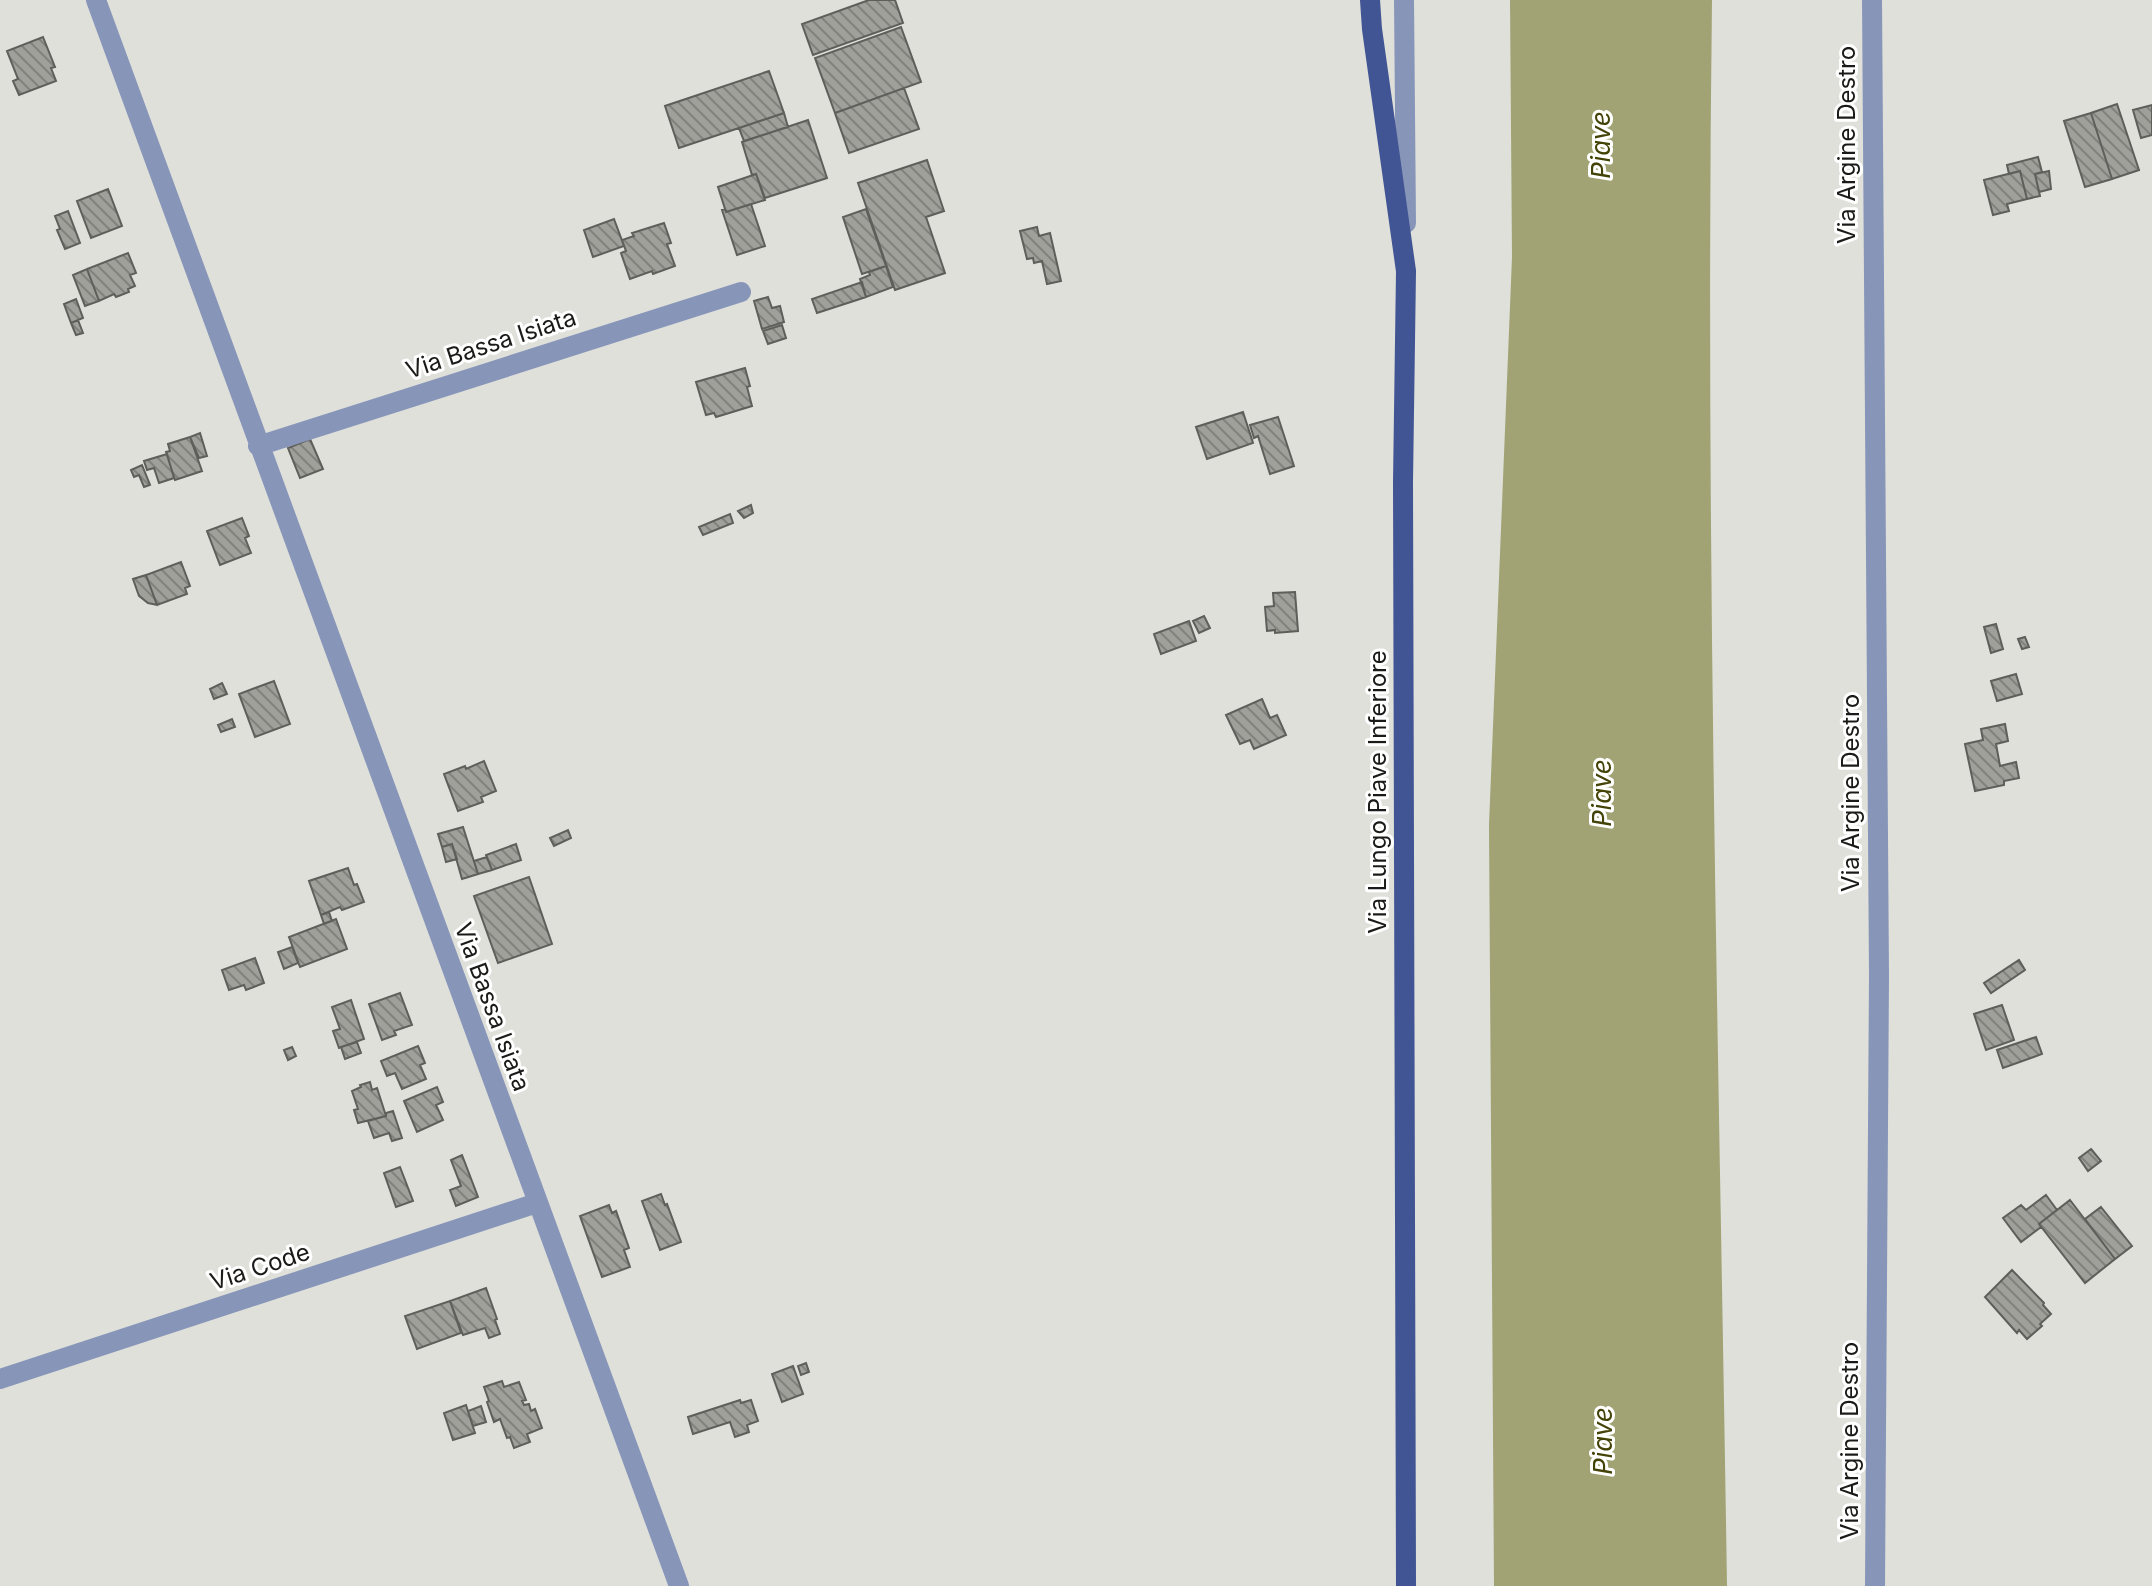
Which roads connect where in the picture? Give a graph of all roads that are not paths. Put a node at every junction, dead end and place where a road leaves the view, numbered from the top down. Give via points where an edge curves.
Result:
1 (96, 0) edge
2 (1370, 0) edge
3 (1404, 0) edge
4 (1872, 0) edge
5 (1406, 271) junction
6 (741, 292) dead end
7 (258, 446) junction
8 (537, 1203) junction
9 (0, 1379) edge
10 (679, 1586) edge
11 (1406, 1586) edge
12 (1875, 1586) edge

1 - 7 street, Via Bassa Isiata
2 - 5 main road, Via Lungo Piave Inferiore
3 - 5 street
4 - 12 street, Via Argine Destro via 1879,975
5 - 11 main road, Via Lungo Piave Inferiore
6 - 7 street, Via Bassa Isiata
7 - 8 street, Via Bassa Isiata
8 - 9 street, Via Code
8 - 10 street, Via Bassa Isiata

